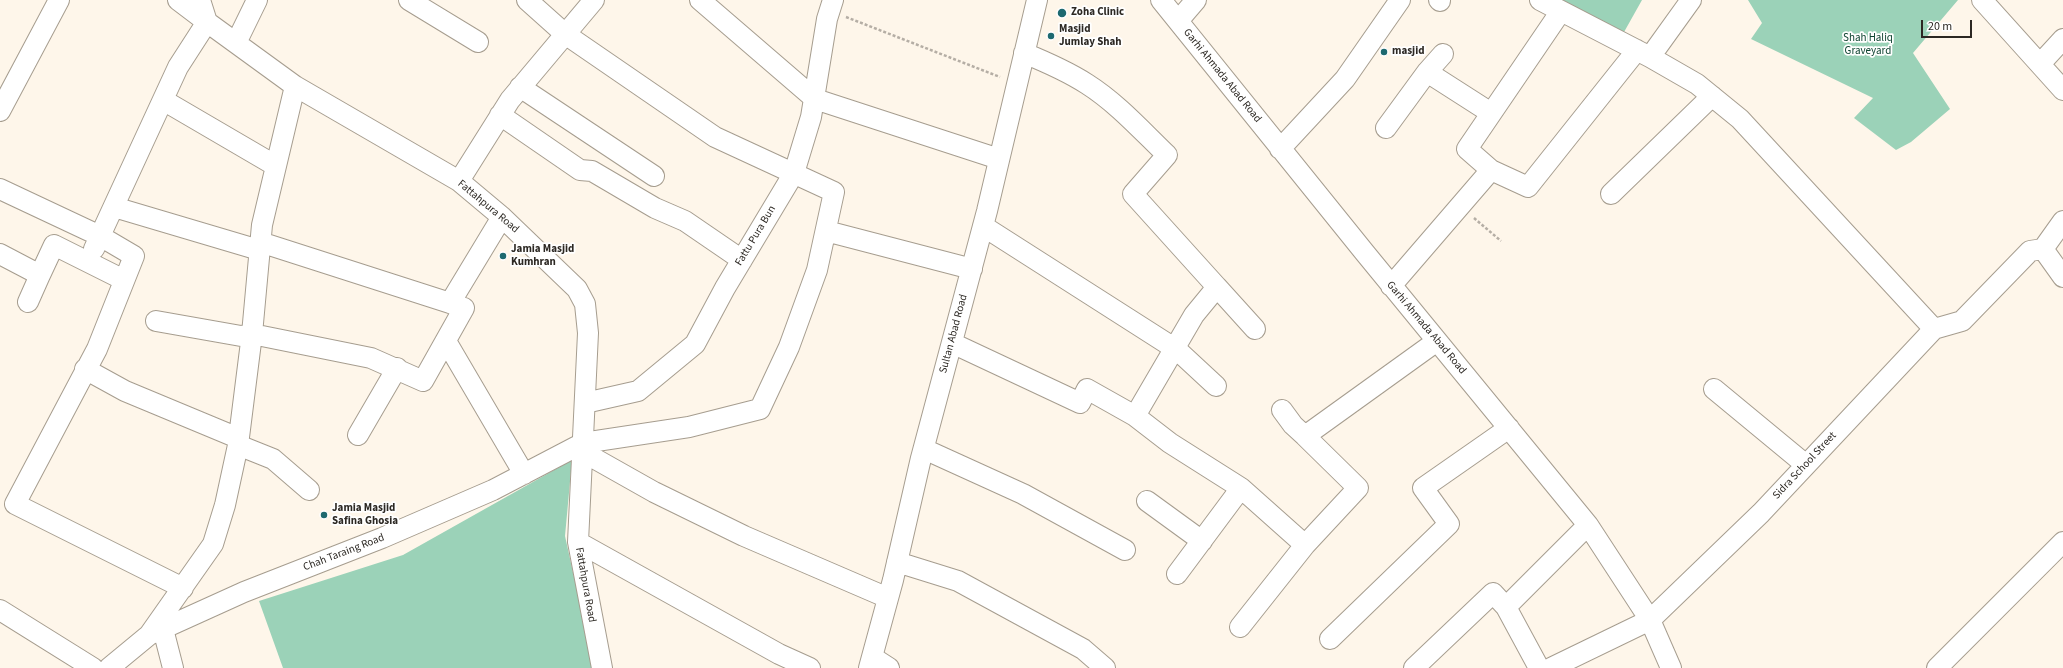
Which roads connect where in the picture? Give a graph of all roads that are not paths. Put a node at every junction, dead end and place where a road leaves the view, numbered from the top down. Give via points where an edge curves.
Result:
1 (59, 0) edge
2 (178, 0) edge
3 (200, 0) edge
4 (257, 0) edge
5 (409, 0) edge
6 (526, 0) edge
7 (594, 0) edge
8 (1037, 0) edge
9 (1161, 0) edge
10 (1196, 0) edge
11 (1400, 0) edge
12 (1540, 0) edge
13 (1691, 0) edge
14 (1982, 0) edge
15 (702, 1) edge
16 (831, 5) edge
17 (1561, 11) junction
18 (1178, 21) junction
19 (207, 22) junction
20 (566, 34) junction
21 (2063, 38) edge
22 (478, 42) dead end
23 (236, 43) junction
24 (1024, 53) junction
25 (1442, 54) dead end
26 (1643, 54) junction
27 (2040, 64) junction
28 (1427, 72) junction
29 (295, 86) junction
30 (520, 87) junction
31 (2063, 90) edge
32 (1712, 96) junction
33 (815, 99) junction
34 (163, 100) junction
35 (0, 111) edge
36 (1491, 113) junction
37 (500, 115) junction
38 (1386, 128) dead end
39 (1280, 149) junction
40 (999, 159) junction
41 (276, 166) junction
42 (1491, 170) junction
43 (794, 173) junction
44 (654, 176) dead end
45 (459, 181) junction
46 (0, 189) edge
47 (1611, 194) dead end
48 (114, 207) junction
49 (502, 217) junction
50 (2063, 221) edge
51 (983, 226) junction
52 (826, 231) junction
53 (100, 236) junction
54 (260, 246) junction
55 (2043, 249) junction
56 (0, 254) edge
57 (742, 260) junction
58 (89, 263) junction
59 (972, 269) junction
60 (40, 275) junction
61 (2063, 277) edge
62 (124, 280) junction
63 (1391, 286) junction
64 (1217, 287) junction
65 (28, 302) dead end
66 (450, 303) junction
67 (156, 321) dead end
68 (1934, 328) junction
69 (1255, 329) dead end
70 (252, 334) junction
71 (446, 341) junction
72 (1437, 341) junction
73 (952, 343) junction
74 (1174, 348) junction
75 (397, 368) junction
76 (86, 369) junction
77 (1216, 386) dead end
78 (1714, 389) dead end
79 (585, 403) junction
80 (1282, 410) dead end
81 (1135, 416) junction
82 (1509, 428) junction
83 (358, 435) dead end
84 (1305, 436) junction
85 (238, 441) junction
86 (583, 448) junction
87 (924, 449) junction
88 (1806, 465) junction
89 (524, 474) junction
90 (1241, 488) junction
91 (309, 490) dead end
92 (1147, 501) dead end
93 (1588, 525) junction
94 (1202, 541) junction
95 (578, 542) junction
96 (2063, 542) edge
97 (1305, 545) junction
98 (1125, 550) dead end
99 (897, 562) junction
100 (1177, 574) dead end
101 (183, 588) junction
102 (888, 598) junction
103 (1506, 607) junction
104 (0, 610) edge
105 (1650, 620) junction
106 (1240, 627) dead end
107 (156, 632) junction
108 (1330, 639) dead end
109 (871, 662) edge
110 (119, 665) edge
111 (1532, 665) edge
112 (93, 668) edge
113 (173, 668) edge
114 (602, 668) edge
115 (810, 668) edge
116 (889, 668) edge
117 (1105, 668) edge
118 (1414, 668) edge
119 (1551, 668) edge
120 (1671, 668) edge
121 (1937, 668) edge

1 - 35 street
2 - 19 street, Fattahpura Road
3 - 19 street
4 - 23 street
5 - 22 street
6 - 20 street
7 - 20 street
8 - 24 street, Sultan Abad Road
9 - 18 street, Garhi Ahmada Abad Road
10 - 18 street
11 - 39 street via 1345,78
12 - 17 street
13 - 26 street
14 - 27 street
15 - 33 street
16 - 33 street, Fattu Pura Bun
17 - 26 street
17 - 36 street
18 - 39 street, Garhi Ahmada Abad Road
19 - 23 street, Fattahpura Road
19 - 34 street via 178,68
20 - 30 street
20 - 43 street via 715,137
21 - 27 street
23 - 29 street, Fattahpura Road
24 - 40 street, Sultan Abad Road
24 - 64 street via 1055,66 1088,85 1124,114 1167,155 1133,194
25 - 28 street
26 - 32 street via 1697,84
26 - 42 street via 1528,187
27 - 31 street
28 - 36 street
28 - 38 street
29 - 41 street
29 - 45 street, Fattahpura Road
30 - 37 street
30 - 44 street
32 - 47 street
32 - 68 street via 1740,119
33 - 40 street
33 - 43 street, Fattu Pura Bun via 812,117
34 - 41 street
34 - 48 street
36 - 42 street via 1467,149
37 - 45 street
37 - 57 street via 580,170 592,171 655,208 685,221
39 - 63 street, Garhi Ahmada Abad Road
40 - 51 street, Sultan Abad Road
41 - 54 street via 262,225
42 - 63 street
43 - 52 street via 834,192
43 - 57 street, Fattu Pura Bun
45 - 49 street, Fattahpura Road
46 - 53 street
48 - 53 street
48 - 54 street
49 - 66 street
49 - 79 street, Fattahpura Road via 577,289 585,304 588,333
50 - 55 street
51 - 59 street, Sultan Abad Road
51 - 74 street
52 - 59 street
52 - 86 street, Chah Taraing Road via 817,270 792,340 760,409 689,427
53 - 58 street
53 - 62 street via 134,256
54 - 66 street
54 - 70 street
55 - 61 street
55 - 68 street via 2030,251 1962,321
56 - 60 street
57 - 79 street, Fattu Pura Bun via 695,344 638,391
58 - 60 street via 54,245
58 - 62 street
59 - 73 street, Sultan Abad Road
60 - 65 street
62 - 76 street
63 - 72 street, Garhi Ahmada Abad Road
64 - 69 street
64 - 74 street via 1194,315
66 - 71 street via 464,308
67 - 70 street via 241,336
68 - 88 street, Sidra School Street
70 - 75 street via 371,358
70 - 85 street
71 - 75 street via 423,381
71 - 89 street
72 - 82 street, Garhi Ahmada Abad Road
72 - 84 street
73 - 81 street via 1080,403 1087,389
73 - 87 street, Sultan Abad Road
74 - 77 street
74 - 81 street
75 - 83 street
76 - 85 street via 125,391
76 - 101 street via 15,504
78 - 88 street
79 - 86 street, Fattahpura Road
80 - 84 street
81 - 90 street
82 - 93 street, Garhi Ahmada Abad Road
82 - 108 street via 1423,488 1449,524
84 - 97 street via 1358,488
85 - 91 street via 273,458
85 - 101 street via 225,505 213,544
86 - 89 street, Chah Taraing Road
86 - 95 street, Fattahpura Road
86 - 102 street via 654,492 744,536
87 - 98 street via 1023,494
87 - 99 street, Sultan Abad Road
88 - 105 street, Sidra School Street via 1761,513
89 - 107 street, Chah Taraing Road via 382,538 244,592
90 - 94 street
90 - 97 street
92 - 94 street
93 - 103 street
93 - 105 street, Garhi Ahmada Abad Road
94 - 100 street
95 - 114 street, Fattahpura Road
95 - 115 street via 779,654
96 - 121 street
97 - 106 street
99 - 102 street, Sultan Abad Road
99 - 117 street via 958,581 1083,650
101 - 107 street
102 - 109 street, Sultan Abad Road
103 - 111 street
103 - 118 street via 1493,593
104 - 112 street
105 - 119 street, Sidra School Street
105 - 120 street, Garhi Ahmada Abad Road
107 - 110 street, Chah Taraing Road
107 - 113 street
109 - 116 street

